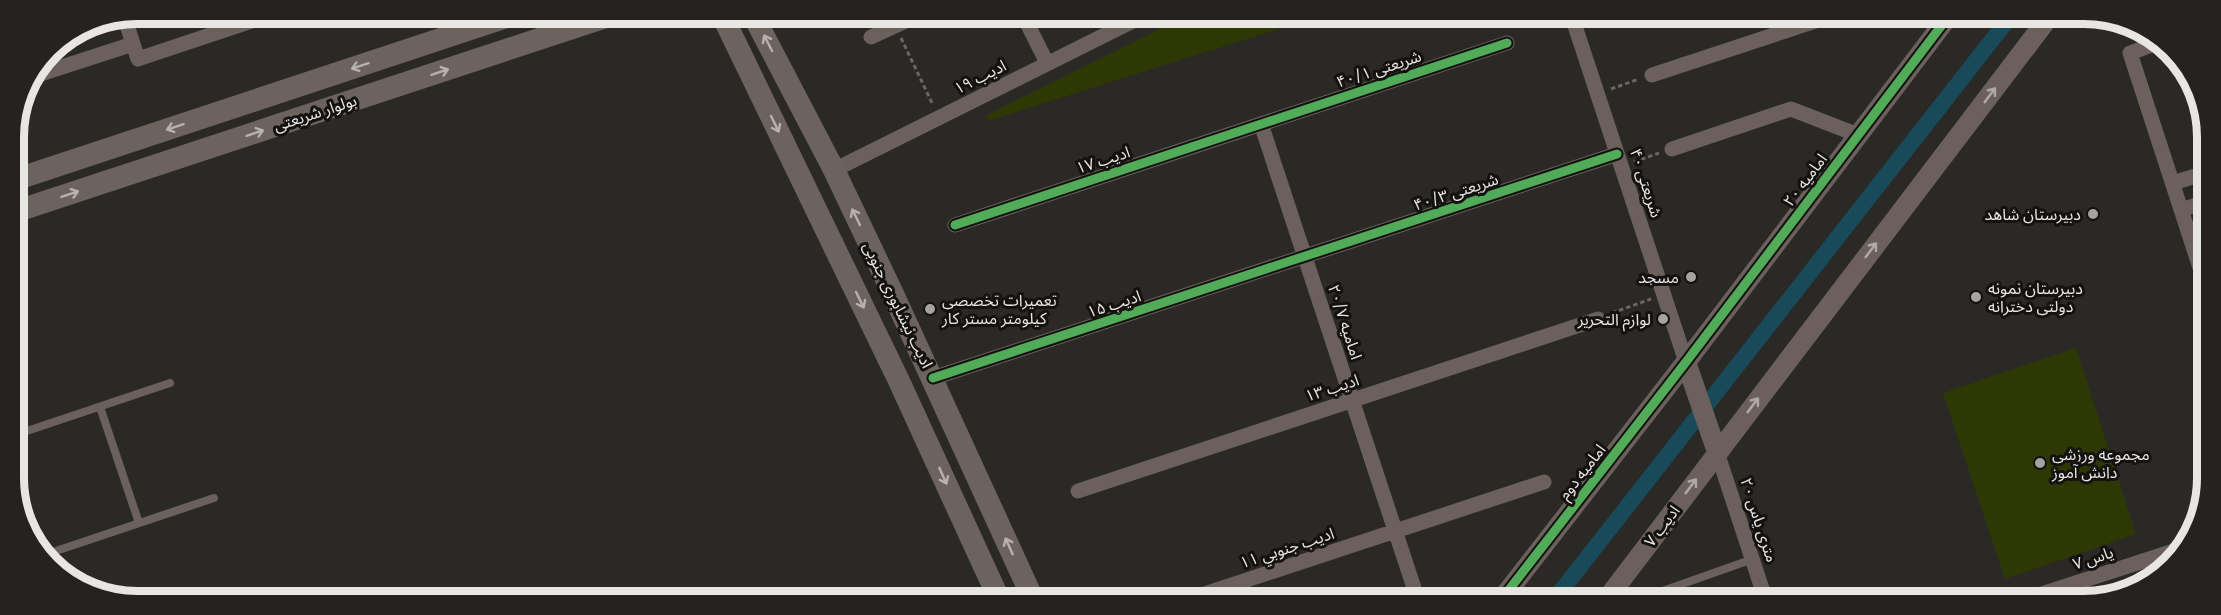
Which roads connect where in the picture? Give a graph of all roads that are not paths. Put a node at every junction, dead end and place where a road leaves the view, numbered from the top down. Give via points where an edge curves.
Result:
1 (127, 24) edge
2 (236, 24) edge
3 (486, 24) edge
4 (588, 24) edge
5 (726, 24) edge
6 (758, 24) edge
7 (888, 24) edge
8 (1028, 24) edge
9 (1127, 24) edge
10 (1575, 24) edge
11 (1776, 24) edge
12 (1807, 24) edge
13 (1942, 24) edge
14 (2044, 24) edge
15 (1779, 33) junction
16 (871, 37) dead end
17 (1507, 43) dead end
18 (2151, 46) edge
19 (136, 51) junction
20 (1047, 63) junction
21 (42, 75) edge
22 (1652, 75) road end
23 (1261, 124) junction
24 (1858, 135) junction
25 (1672, 149) road end
26 (1619, 160) junction
27 (834, 170) junction
28 (2197, 175) edge
29 (24, 177) edge
30 (2173, 183) junction
31 (2197, 205) edge
32 (24, 209) edge
33 (2181, 210) junction
34 (955, 225) dead end
35 (1305, 258) junction
36 (2197, 259) edge
37 (1598, 319) road end
38 (1686, 362) junction
39 (933, 378) junction
40 (170, 383) dead end
41 (1352, 400) junction
42 (100, 407) junction
43 (24, 432) edge
44 (1717, 452) junction
45 (1544, 482) dead end
46 (1078, 491) dead end
47 (214, 498) dead end
48 (139, 523) junction
49 (1395, 531) junction
50 (52, 552) edge
51 (2168, 553) edge
52 (1753, 559) junction
53 (995, 591) edge
54 (1029, 591) edge
55 (1216, 591) edge
56 (1415, 591) edge
57 (1508, 591) edge
58 (1613, 591) edge
59 (1662, 591) edge
60 (1763, 591) edge
61 (2051, 591) edge

1 - 19 street
2 - 19 street
3 -> 29 main road, بولوار شریعتی
32 -> 4 main road, بولوار شریعتی
5 -> 53 main road, ادیب نیشابوری جنوبی
27 -> 6 main road, ادیب نیشابوری جنوبی
7 - 16 street
8 - 20 street
9 - 20 street, ادیب ۱۹
10 - 26 street, شریعتی ۴۰
11 - 15 street
12 - 15 street
13 - 24 street, امامیه ۲۰
44 -> 14 street
15 - 22 street
17 - 23 street, شریعتی ۴۰/۱
18 - 30 street via 2130,53
19 - 21 street
20 - 27 street, ادیب ۱۹
23 - 34 street, ادیب ۱۷
23 - 35 street, امامیه ۲۰/۷
24 - 25 street via 1791,109
24 - 38 street, امامیه ۲۰
26 - 35 street, شریعتی ۴۰/۳
26 - 38 street, شریعتی ۴۰
39 -> 27 main road, ادیب نیشابوری جنوبی
28 - 30 street
30 - 33 street
31 - 33 street
33 - 36 street
35 - 39 street, ادیب ۱۵
35 - 41 street, امامیه ۲۰/۷
37 - 41 street, ادیب ۱۳
38 - 44 street
38 - 57 street, امامیه دوم
54 -> 39 main road, ادیب نیشابوری جنوبی
40 - 42 lane
41 - 46 street, ادیب ۱۳
41 - 49 street, امامیه ۲۰/۷
42 - 43 lane
42 - 48 lane
44 - 52 street, ۲۰ متری یاس
58 -> 44 street, ادیب ۷
45 - 49 street, ادیب جنوبي ١١
47 - 48 lane
48 - 50 lane
49 - 55 street, ادیب جنوبي ١١
49 - 56 street, امامیه ۲۰/۷
51 - 61 street, یاس ۷
52 - 59 lane
52 - 60 street, ۲۰ متری یاس

